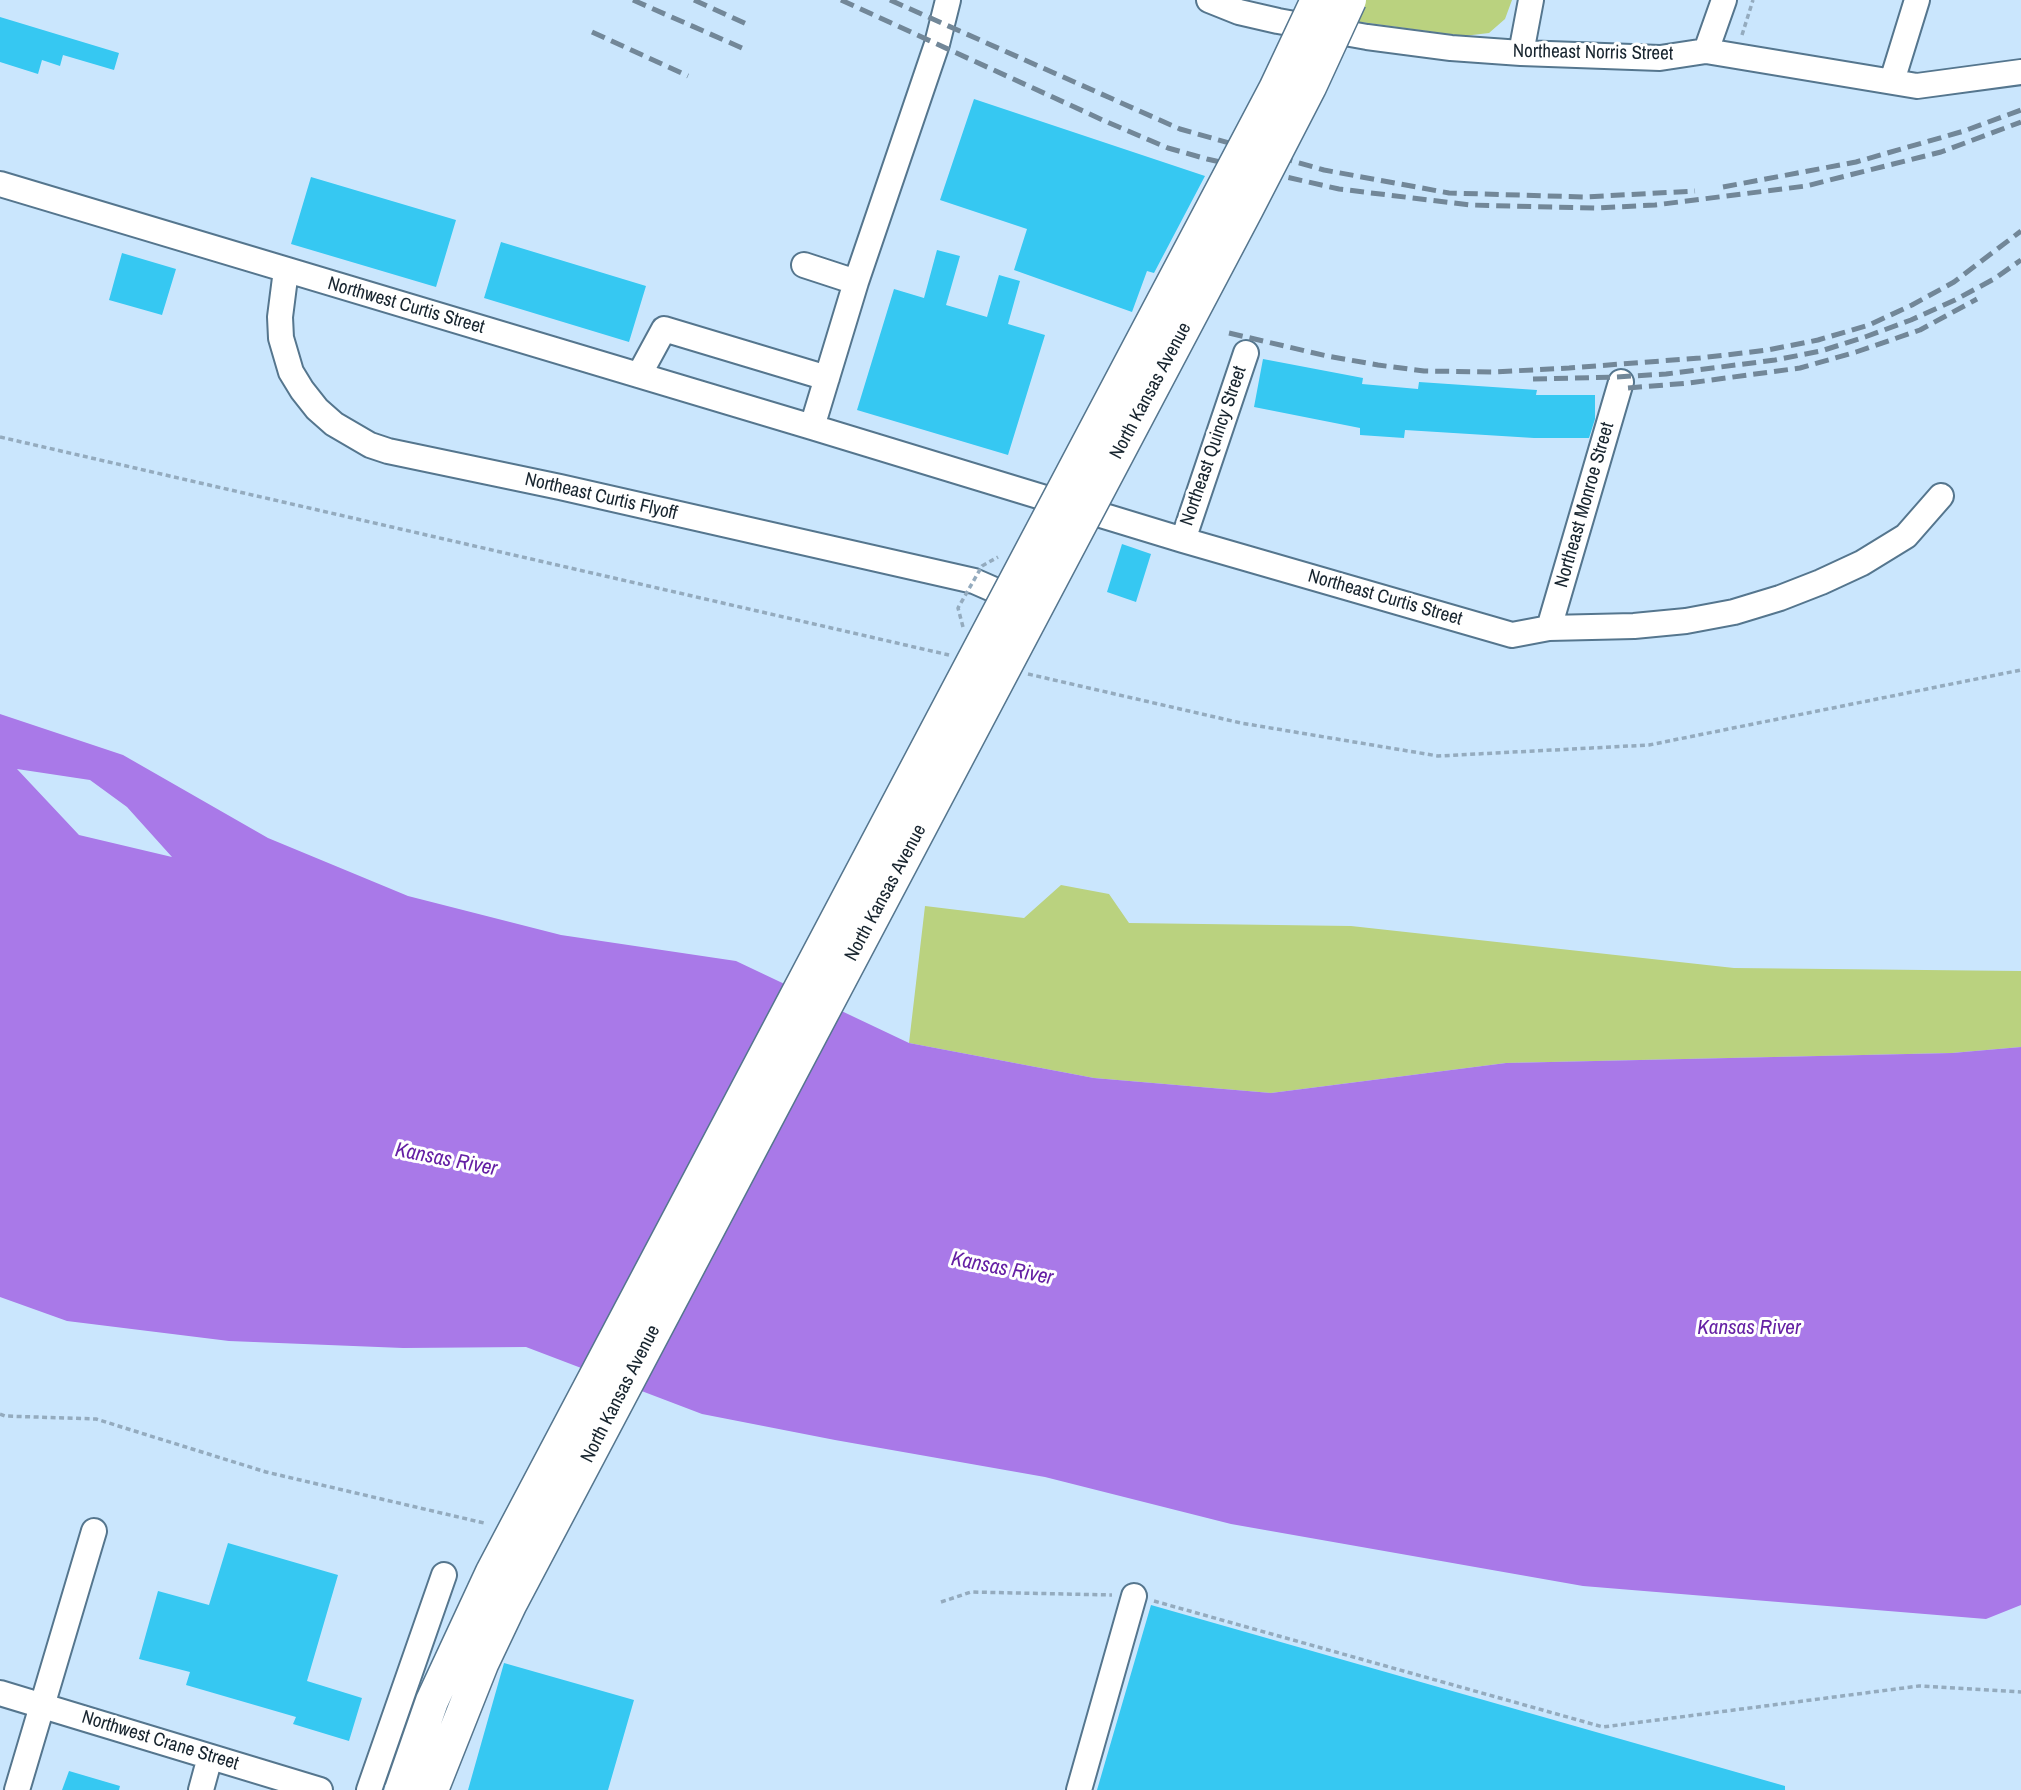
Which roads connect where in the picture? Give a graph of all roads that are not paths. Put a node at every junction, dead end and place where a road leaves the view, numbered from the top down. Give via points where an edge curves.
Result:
1 (948, 0) edge
2 (1209, 0) edge
3 (1317, 0) edge
4 (1350, 0) edge
5 (1531, 0) edge
6 (1724, 0) edge
7 (1917, 0) edge
8 (1706, 51) junction
9 (1521, 53) junction
10 (2021, 72) edge
11 (1892, 81) junction
12 (0, 184) edge
13 (804, 265) dead end
14 (286, 270) junction
15 (856, 282) junction
16 (1246, 353) dead end
17 (639, 375) junction
18 (827, 377) junction
19 (1620, 382) dead end
20 (812, 426) junction
21 (1941, 496) dead end
22 (1183, 540) junction
23 (1022, 602) junction
24 (1549, 628) junction
25 (94, 1531) dead end
26 (444, 1575) dead end
27 (1133, 1596) road end
28 (0, 1693) edge
29 (42, 1705) junction
30 (210, 1757) junction
31 (17, 1790) edge
32 (201, 1790) edge
33 (320, 1790) edge
34 (369, 1790) edge
35 (401, 1790) edge
36 (432, 1790) edge
37 (1079, 1790) edge

1 - 15 street
2 - 9 street, Northeast Norris Street via 1240,12 1354,35
3 - 23 main road, North Kansas Avenue, bridge
4 - 23 main road, North Kansas Avenue, bridge via 1310,87
5 - 9 street
6 - 8 street
7 - 11 street
8 - 9 street, Northeast Norris Street via 1660,58
8 - 11 street, Northeast Norris Street
10 - 11 street, Northeast Norris Street via 1917,86
12 - 14 street, Northwest Curtis Street
13 - 15 street
14 - 17 street, Northwest Curtis Street
14 - 23 street, Northeast Curtis Flyoff via 281,338 291,372 317,409 370,445 974,582
15 - 18 street
16 - 22 street, Northeast Quincy Street
17 - 18 street via 664,329
17 - 20 street, Northwest Curtis Street
18 - 20 street
19 - 24 street, Northeast Monroe Street
20 - 22 street, Northeast Curtis Street
21 - 24 street, Northeast Curtis Street via 1906,536 1862,563 1780,598 1686,621
22 - 24 street, Northeast Curtis Street via 1512,635
23 - 35 main road, North Kansas Avenue, bridge via 492,1572 432,1701
23 - 36 main road, North Kansas Avenue, bridge via 512,1603 482,1664
25 - 29 street
26 - 34 street
27 - 37 street
28 - 29 street, Northwest Crane Street
29 - 30 street, Northwest Crane Street
29 - 31 street
30 - 32 street
30 - 33 street, Northwest Crane Street

